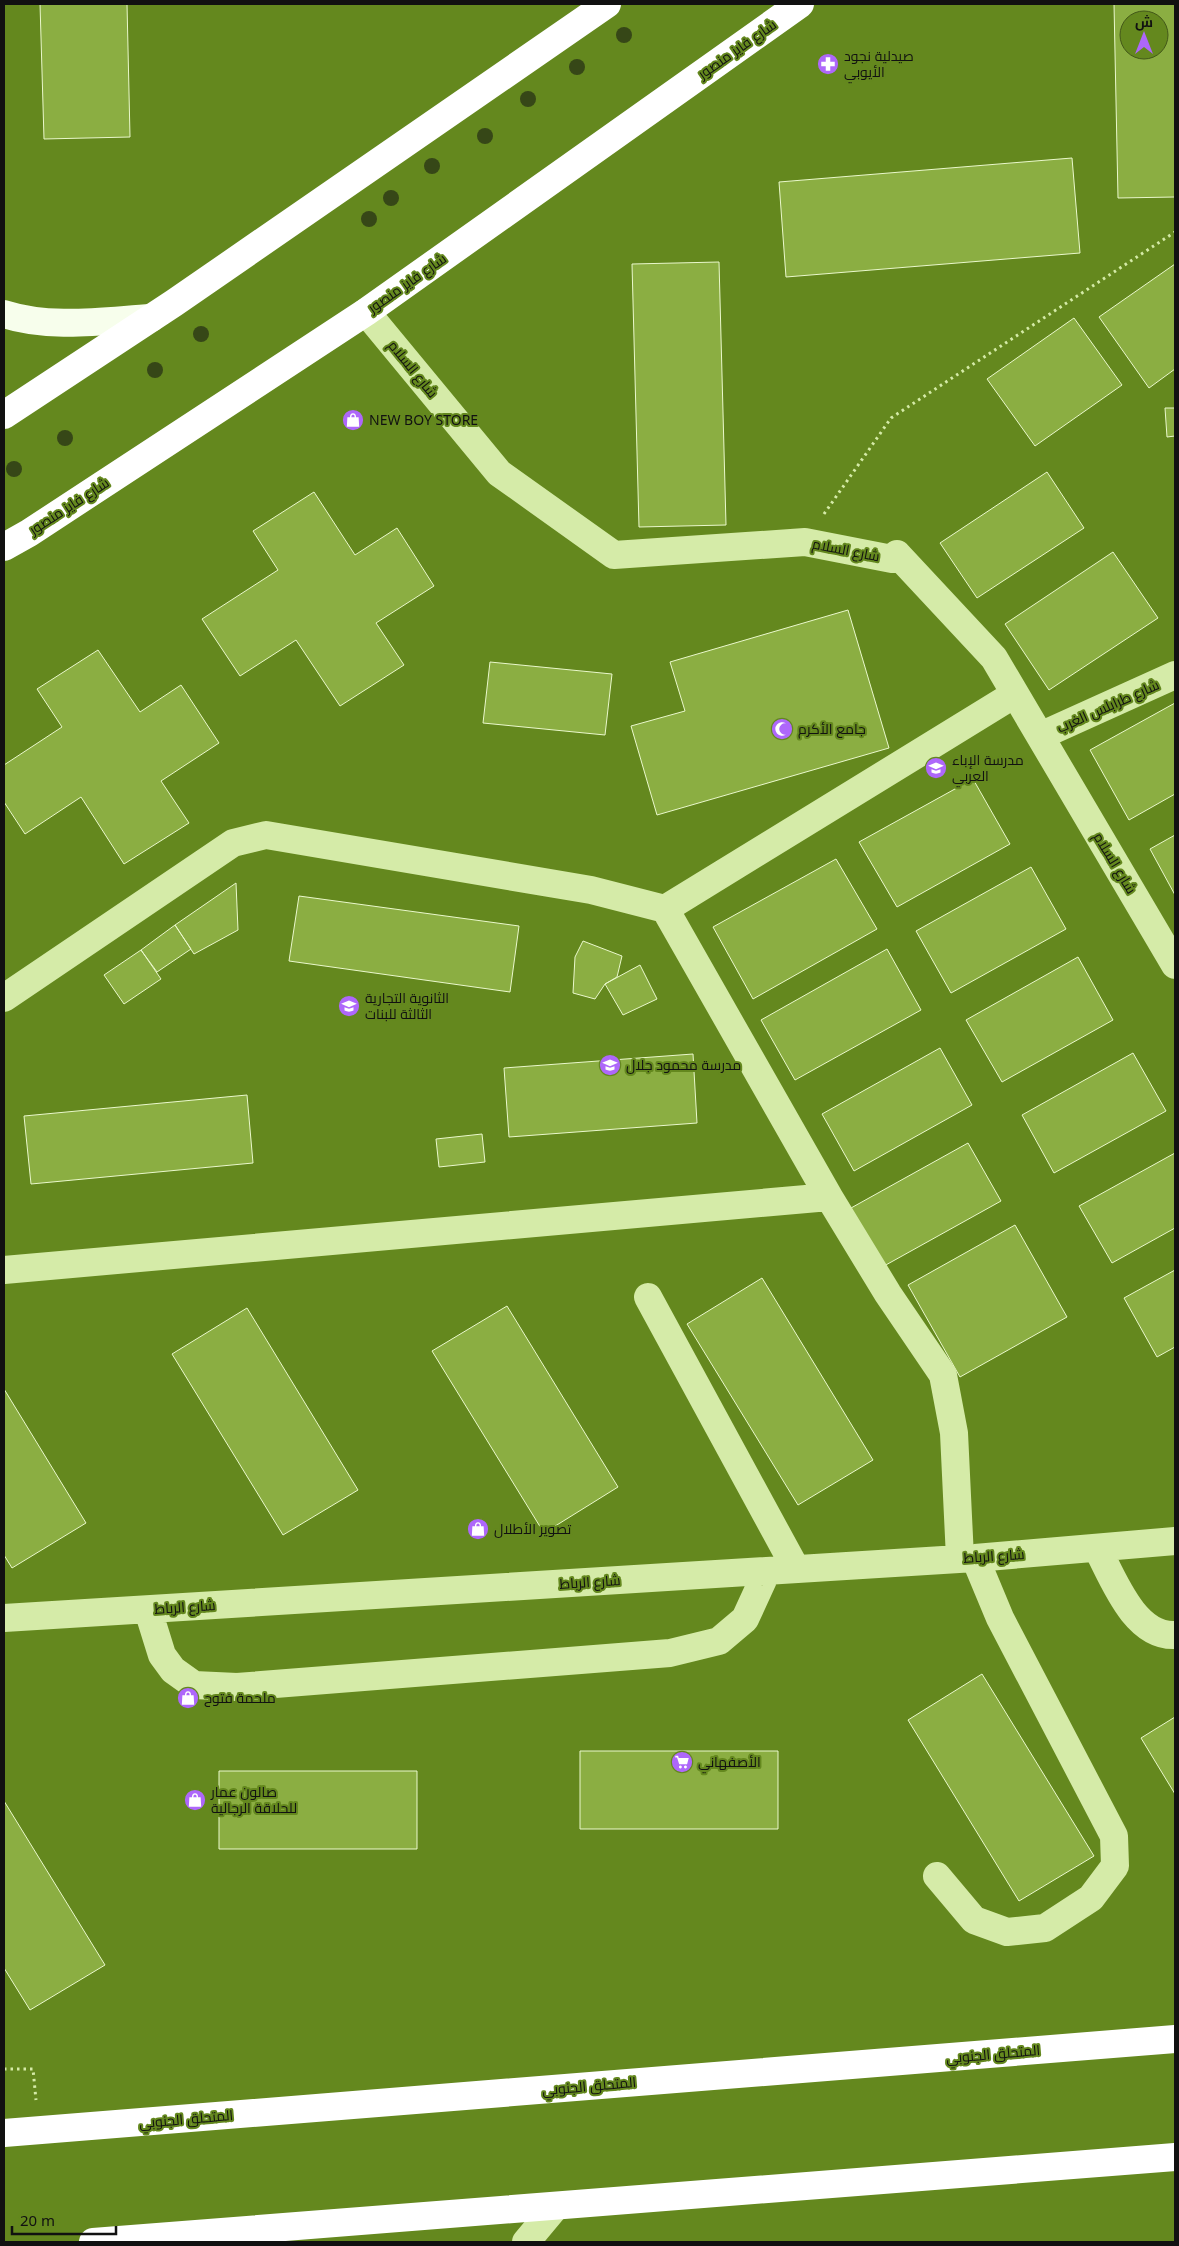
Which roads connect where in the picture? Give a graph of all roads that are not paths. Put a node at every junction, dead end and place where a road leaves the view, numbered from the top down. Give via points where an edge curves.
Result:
1 (607, 4) edge
2 (800, 4) edge
3 (366, 312) junction
4 (4, 314) edge
5 (151, 318) junction
6 (4, 415) edge
7 (16, 535) edge
8 (4, 547) edge
9 (1175, 675) edge
10 (1015, 694) junction
11 (1040, 736) junction
12 (665, 909) junction
13 (1175, 965) edge
14 (4, 998) edge
15 (829, 1197) junction
16 (4, 1270) edge
17 (648, 1297) dead end
18 (1175, 1541) edge
19 (1097, 1548) junction
20 (968, 1558) junction
21 (796, 1569) junction
22 (767, 1571) junction
23 (148, 1610) junction
24 (8, 1611) edge
25 (1175, 1635) edge
26 (937, 1876) dead end
27 (1175, 2040) edge
28 (4, 2133) edge
29 (1175, 2157) edge
30 (556, 2206) junction
31 (93, 2242) edge
32 (526, 2242) edge

1 - 5 highway
2 - 3 highway, شارع فايز منصور
3 - 7 highway, شارع فايز منصور
3 - 10 street, شارع السلام via 499,473 614,555 805,542 892,559 897,554 994,658
4 - 5 main road via 72,323
5 - 6 highway
7 - 8 highway, شارع فايز منصور
9 - 11 street, شارع طرابلس الغرب
10 - 11 street, شارع السلام
10 - 12 street
11 - 13 street, شارع السلام
12 - 14 street via 591,890 266,835 233,843
12 - 15 street
15 - 16 street
15 - 20 street via 888,1294 943,1375 954,1433
17 - 21 street
18 - 19 street, شارع الرباط
19 - 20 street, شارع الرباط
19 - 25 street via 1128,1609 1164,1635
20 - 21 street, شارع الرباط
20 - 26 street via 1114,1836 1115,1866 1091,1898 1045,1928 1007,1932 974,1920
21 - 22 street, شارع الرباط
22 - 23 street, شارع الرباط
22 - 23 street via 745,1619 720,1640 670,1653 237,1687 194,1685 173,1670 162,1655
23 - 24 street, شارع الرباط
27 - 28 highway, المتحلق الجنوبي
29 - 30 highway
30 - 31 highway
30 - 32 street

